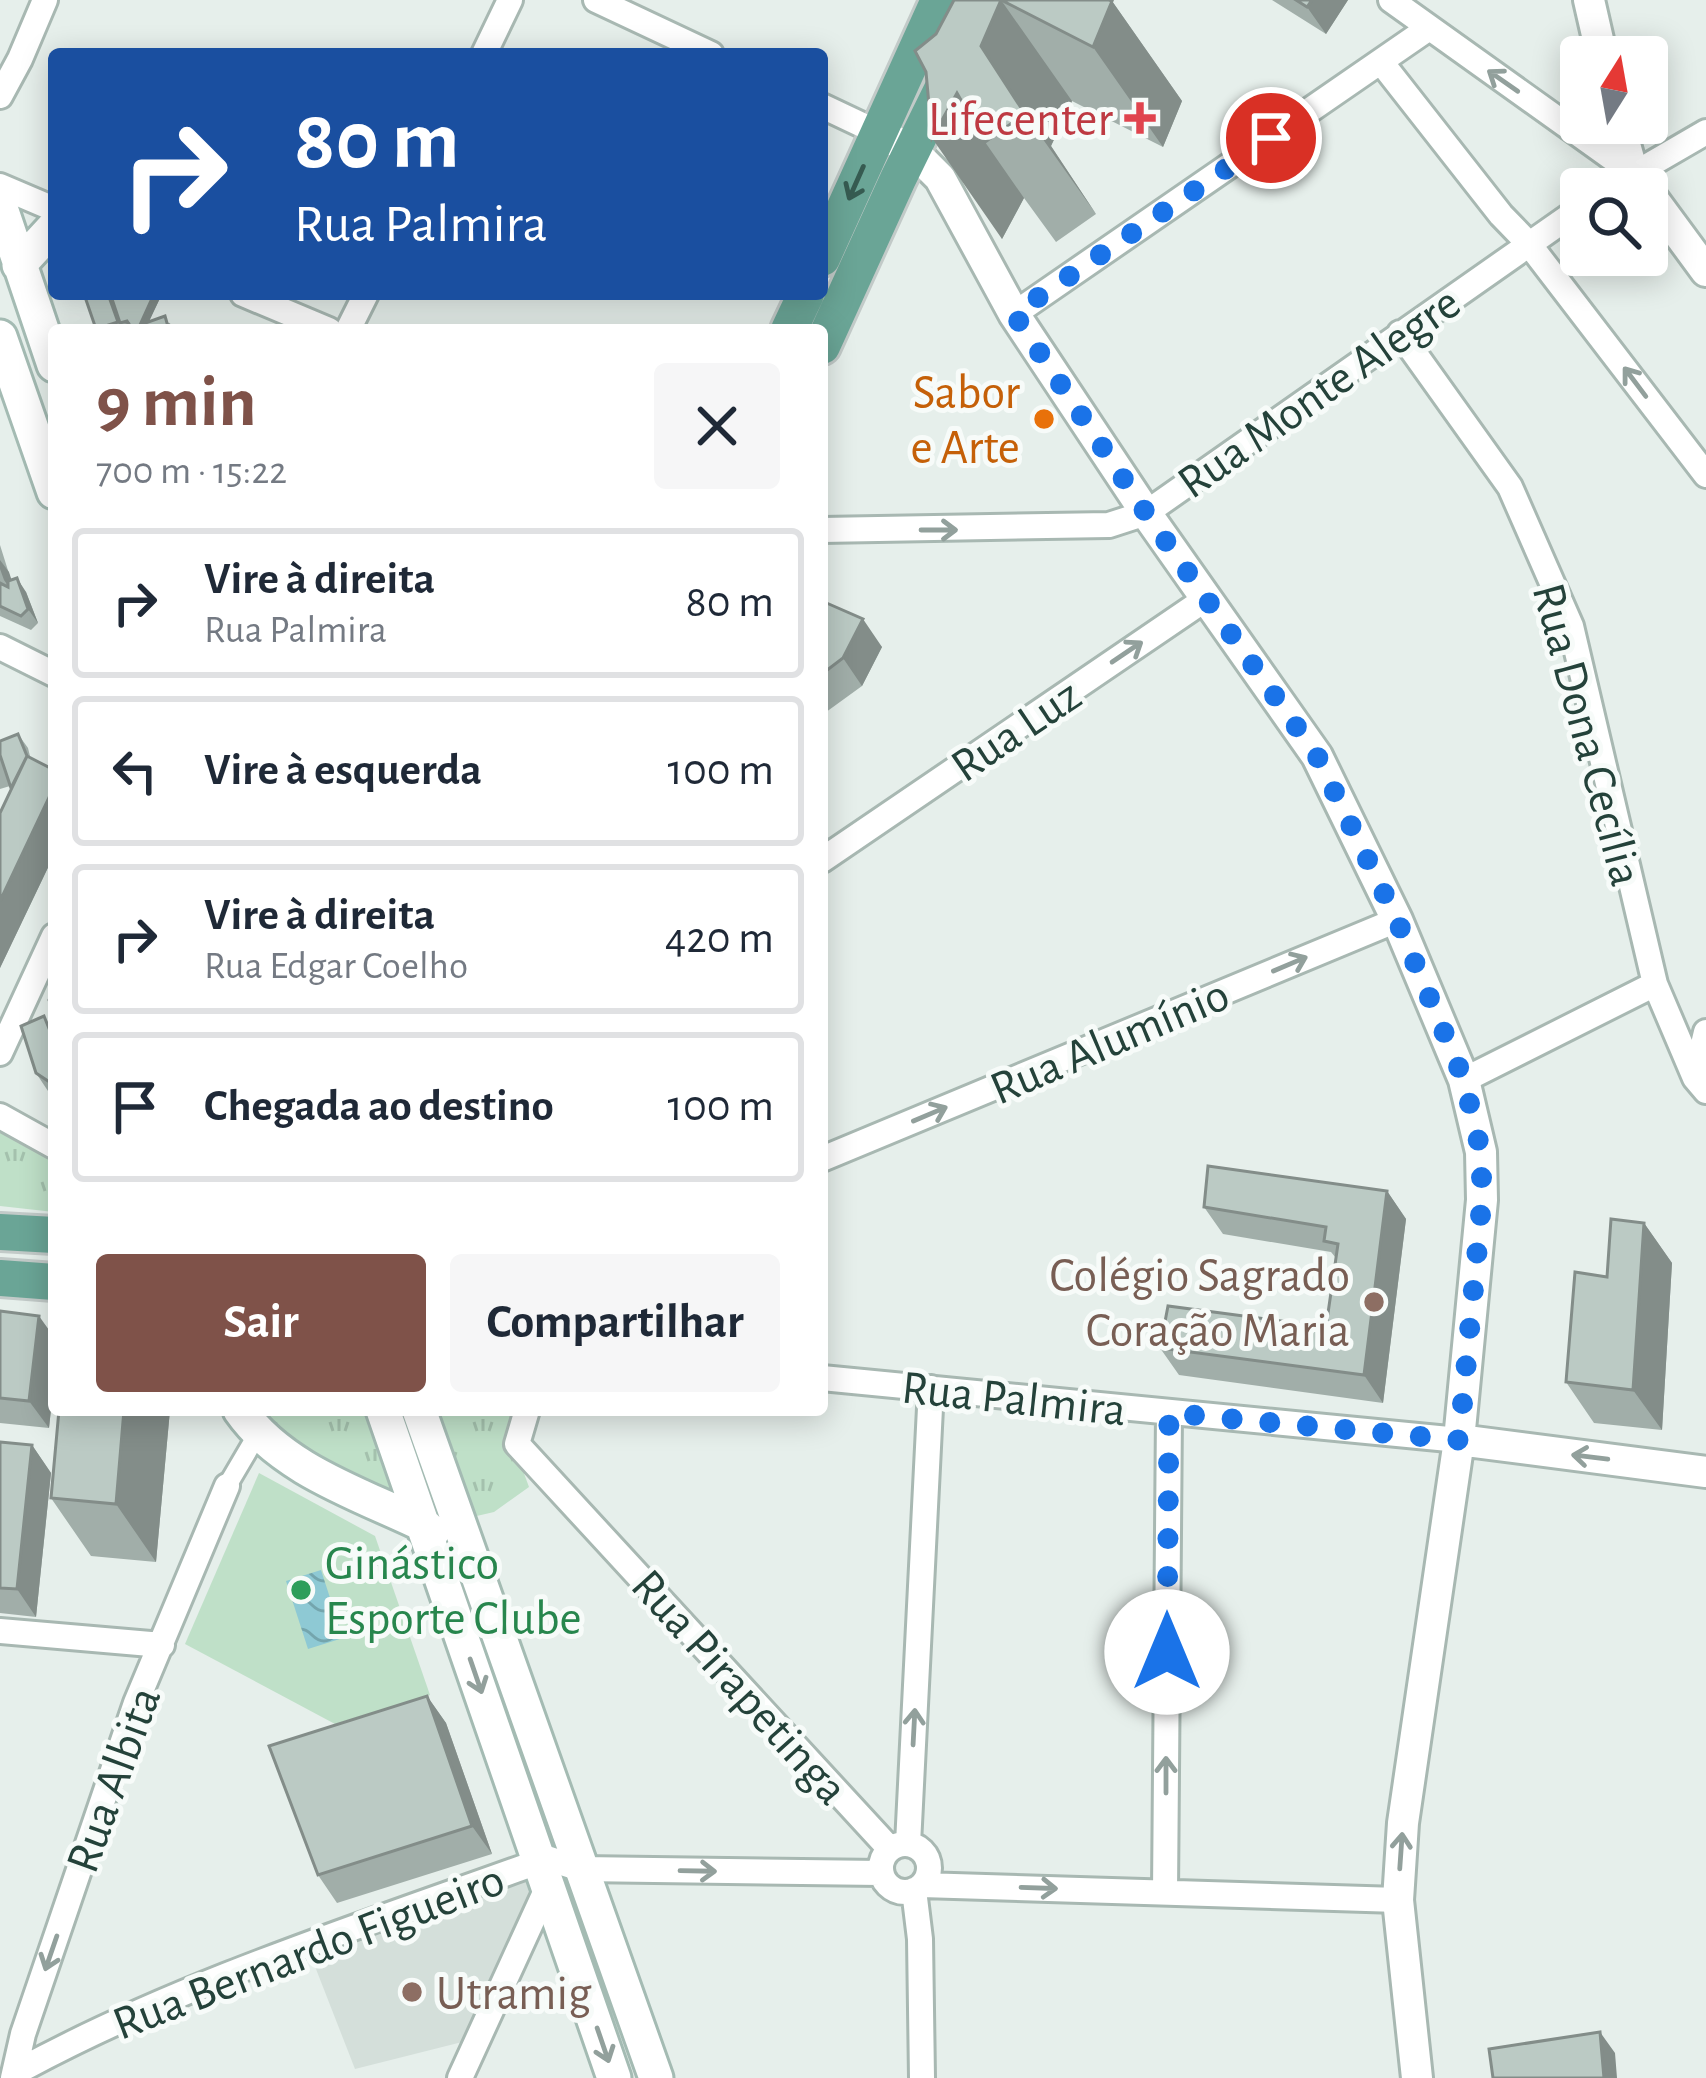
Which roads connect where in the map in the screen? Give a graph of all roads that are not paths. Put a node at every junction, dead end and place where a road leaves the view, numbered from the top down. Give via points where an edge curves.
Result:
1 (45, 0) edge
2 (510, 0) edge
3 (596, 0) edge
4 (940, 0) edge
5 (986, 0) edge
6 (1391, 0) edge
7 (1589, 0) edge
8 (1429, 28) junction
9 (1597, 36) edge
10 (487, 48) edge
11 (698, 48) edge
12 (1381, 62) junction
13 (10, 67) edge
14 (0, 96) edge
15 (828, 109) edge
16 (1706, 132) edge
17 (879, 133) junction
18 (912, 150) junction
19 (1612, 168) edge
20 (1657, 168) edge
21 (0, 186) edge
22 (0, 205) edge
23 (48, 206) edge
24 (1560, 223) edge
25 (1668, 226) edge
26 (48, 234) edge
27 (1529, 244) junction
28 (828, 245) edge
29 (19, 265) junction
30 (1706, 271) edge
31 (257, 300) edge
32 (1014, 314) junction
33 (314, 324) edge
34 (828, 333) edge
35 (1400, 333) junction
36 (0, 337) edge
37 (48, 348) edge
38 (48, 475) edge
39 (1706, 475) edge
40 (1146, 513) junction
41 (828, 530) edge
42 (1207, 598) junction
43 (0, 647) edge
44 (48, 671) edge
45 (828, 856) edge
46 (1397, 920) junction
47 (48, 949) edge
48 (1655, 984) junction
49 (1706, 1032) edge
50 (0, 1053) edge
51 (1464, 1080) junction
52 (1701, 1085) edge
53 (0, 1116) edge
54 (48, 1143) edge
55 (828, 1157) edge
56 (0, 1232) edge
57 (48, 1235) edge
58 (0, 1278) edge
59 (48, 1282) edge
60 (828, 1379) edge
61 (931, 1388) junction
62 (1169, 1413) junction
63 (385, 1416) edge
64 (421, 1416) edge
65 (525, 1416) edge
66 (248, 1423) edge
67 (1459, 1440) junction
68 (1706, 1472) edge
69 (227, 1486) joint
70 (424, 1525) junction
71 (476, 1576) junction
72 (0, 1630) edge
73 (162, 1646) junction
74 (893, 1855) junction
75 (541, 1868) junction
76 (581, 1869) junction
77 (918, 1887) junction
78 (1165, 1892) junction
79 (1398, 1900) junction
80 (17, 2074) edge
81 (460, 2078) edge
82 (614, 2078) edge
83 (656, 2078) edge
84 (922, 2078) edge
85 (1418, 2078) edge

1 - 13 street
2 - 10 street
3 - 11 street
4 - 17 main road
5 - 18 main road
6 - 8 street
7 - 9 street
8 - 12 street
19 -> 8 street
12 - 27 street
12 - 32 street
13 - 14 street
15 - 17 street
16 - 20 street
17 - 18 street
17 -> 28 main road
18 - 32 street via 940,178
18 - 34 main road
21 - 23 street
22 - 29 main road
24 - 27 street, Rua Monte Alegre
25 - 30 street
26 - 29 main road
27 - 35 street, Rua Monte Alegre
39 -> 27 street
29 - 37 main road
31 - 33 street
32 - 40 street
35 - 40 street, Rua Monte Alegre
35 - 48 street, Rua Dona Cecília via 1510,487 1570,626
36 - 38 main road
41 -> 40 street, Rua Monte Alegre via 1108,525
40 - 42 street
45 -> 42 street, Rua Luz
42 - 46 street via 1317,756
43 - 44 street
46 - 51 street
55 -> 46 street, Rua Alumínio
47 - 50 street
48 - 51 street
48 - 52 street, Rua Dona Cecília
49 - 52 street
51 - 67 street via 1481,1152 1482,1200
53 - 54 street
56 - 57 main road
58 - 59 main road
60 - 61 street, Rua Palmira
61 - 62 street, Rua Palmira
74 -> 61 street, Rua Pirapetinga
62 - 67 street, Rua Palmira
78 -> 62 street
63 - 70 main road
64 - 71 main road
65 - 74 street, Rua Pirapetinga via 517,1444
66 - 69 street
66 - 70 main road via 290,1461
68 -> 67 street, Rua Palmira
79 -> 67 street
69 - 73 street, Rua Albita
70 - 71 main road
70 -> 75 main road
71 - 76 main road
72 - 73 street
73 -> 80 street, Rua Albita via 23,2034
76 -> 74 street, Rua Bernardo Figueiro
74 - 77 street via 894,1889
74 - 77 street via 927,1858
75 - 76 street, Rua Bernardo Figueiro
75 - 80 street, Rua Bernardo Figueiro via 307,1946 71,2042
75 - 81 street
75 -> 82 main road
76 - 83 main road
77 -> 78 street
77 - 84 street
78 - 79 street
79 - 85 street

